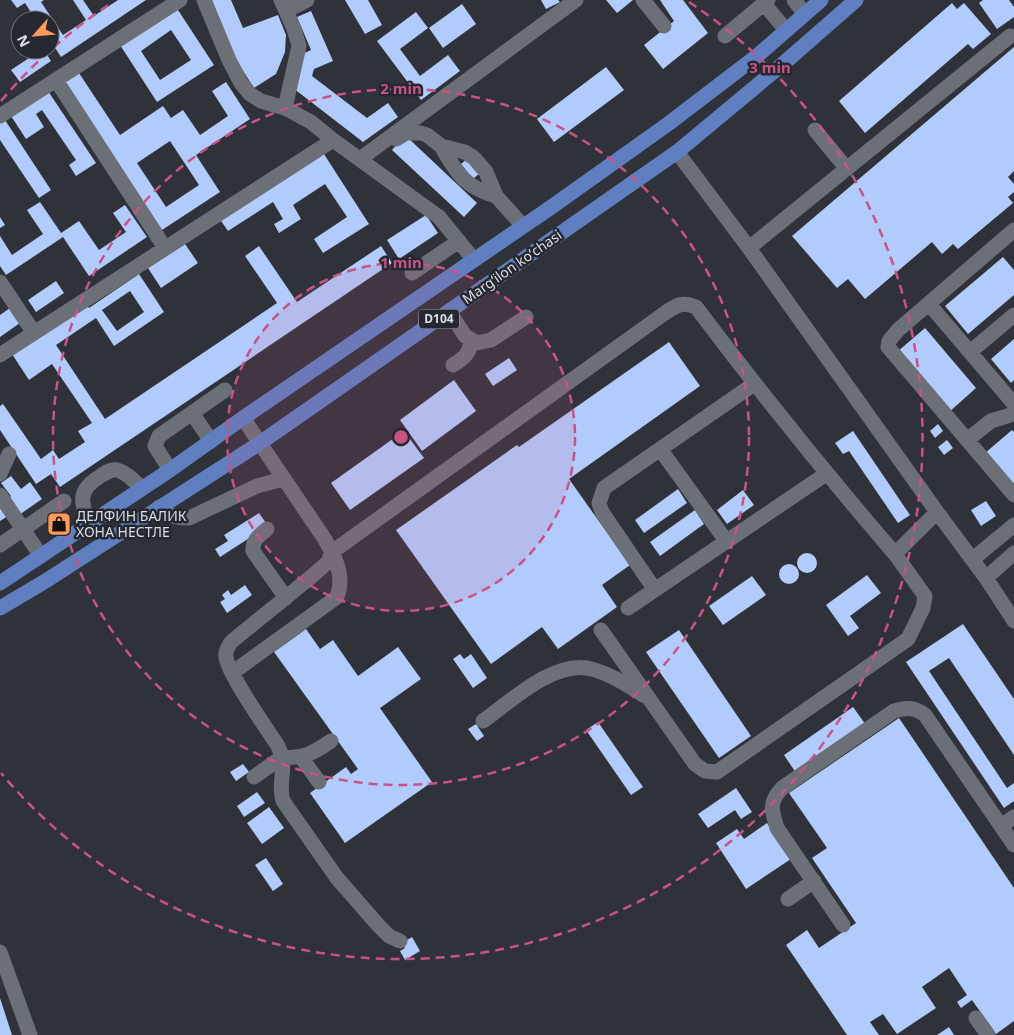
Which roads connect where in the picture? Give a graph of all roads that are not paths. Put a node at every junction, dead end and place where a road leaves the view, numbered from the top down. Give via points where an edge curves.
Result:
1 (180, 0) edge
2 (204, 0) edge
3 (307, 0) edge
4 (576, 0) edge
5 (643, 0) edge
6 (794, 0) edge
7 (821, 0) edge
8 (856, 0) edge
9 (766, 2) edge
10 (284, 5) edge
11 (806, 14) junction
12 (664, 26) dead end
13 (786, 30) junction
14 (726, 36) dead end
15 (1010, 36) dead end
16 (56, 80) junction
17 (285, 108) junction
18 (0, 116) edge
19 (815, 130) dead end
20 (333, 140) junction
21 (441, 146) junction
22 (677, 152) junction
23 (364, 161) junction
24 (847, 169) junction
25 (496, 196) junction
26 (523, 226) junction
27 (1014, 230) edge
28 (459, 241) junction
29 (165, 248) junction
30 (749, 248) junction
31 (474, 260) junction
32 (412, 273) dead end
33 (0, 282) edge
34 (929, 304) junction
35 (449, 311) junction
36 (1014, 315) edge
37 (526, 317) dead end
38 (34, 333) junction
39 (470, 340) junction
40 (970, 352) junction
41 (0, 355) edge
42 (453, 365) dead end
43 (754, 384) junction
44 (225, 390) dead end
45 (1014, 404) edge
46 (192, 413) junction
47 (1014, 414) edge
48 (243, 418) junction
49 (967, 440) junction
50 (211, 441) junction
51 (260, 443) junction
52 (660, 449) junction
53 (9, 454) dead end
54 (170, 470) junction
55 (0, 474) edge
56 (826, 474) junction
57 (284, 479) junction
58 (142, 488) junction
59 (0, 495) edge
60 (1014, 495) edge
61 (64, 502) dead end
62 (159, 508) junction
63 (937, 512) junction
64 (89, 524) junction
65 (1014, 525) edge
66 (267, 529) dead end
67 (23, 530) junction
68 (727, 542) junction
69 (0, 544) edge
70 (332, 552) junction
71 (1014, 553) edge
72 (895, 554) junction
73 (41, 556) junction
74 (973, 559) junction
75 (986, 578) junction
76 (0, 583) edge
77 (655, 590) junction
78 (286, 598) junction
79 (0, 608) edge
80 (628, 608) dead end
81 (1014, 621) edge
82 (601, 630) dead end
83 (232, 673) junction
84 (648, 698) junction
85 (483, 721) dead end
86 (331, 741) dead end
87 (282, 757) junction
88 (301, 758) junction
89 (254, 777) dead end
90 (319, 782) dead end
91 (1014, 817) edge
92 (1001, 826) junction
93 (1014, 845) edge
94 (814, 882) junction
95 (788, 899) dead end
96 (843, 925) dead end
97 (400, 941) dead end
98 (0, 952) edge
99 (976, 1018) dead end
100 (30, 1035) edge
101 (988, 1035) edge

1 - 16 street
2 - 17 street via 241,83 261,101
3 - 10 street
4 - 23 street
5 - 12 street
6 - 11 street
7 - 11 main road, Margʻilon koʻchasi / D104
8 - 22 main road, Margʻilon koʻchasi / D104
9 - 13 street
9 - 14 street
10 - 17 street via 299,46
11 - 13 main road, Margʻilon koʻchasi / D104
13 - 26 main road, Margʻilon koʻchasi / D104 via 668,124
15 - 24 street
16 - 18 street
16 - 29 street
17 - 20 street via 311,122
19 - 24 street
20 - 23 street
20 - 29 street
21 - 23 street via 427,135 406,133
21 - 25 street via 466,182
21 - 25 street via 465,152 474,158 486,172
22 - 30 street
22 - 35 main road, Margʻilon koʻchasi / D104
23 - 28 street via 439,217
24 - 30 street
25 - 26 street
26 - 31 main road, Margʻilon koʻchasi / D104
27 - 34 street
28 - 31 street
28 - 32 street
29 - 38 street
30 - 63 street
31 - 48 main road, Margʻilon koʻchasi / D104
33 - 38 street
34 - 40 street
34 - 49 street via 898,330 888,347
35 - 39 street
35 - 51 main road, Margʻilon koʻchasi / D104
36 - 40 street
37 - 39 street via 491,340 477,343
38 - 41 street
39 - 42 street via 468,353
40 - 45 street
43 - 52 street
43 - 56 street
43 - 70 street via 696,307 687,303 678,305
44 - 46 street
46 - 50 street
46 - 54 street via 156,441 155,446
47 - 49 street via 991,421
48 - 50 main road, Margʻilon koʻchasi / D104
48 - 51 street
49 - 60 street
50 - 54 main road, Margʻilon koʻchasi / D104
51 - 57 street
51 - 62 main road, Margʻilon koʻchasi / D104
52 - 68 street
52 - 77 street via 604,488 599,503
53 - 55 street
54 - 58 main road, Margʻilon koʻchasi / D104
56 - 68 street
56 - 72 street
57 - 62 street via 257,486 189,518 167,515
57 - 70 street
58 - 64 main road, Margʻilon koʻchasi / D104
58 - 64 street via 117,470 109,470 88,484 82,497
59 - 67 street
61 - 67 street
62 - 79 main road, Margʻilon koʻchasi / D104
63 - 72 street
63 - 74 street
64 - 73 main road, Margʻilon koʻchasi / D104
65 - 74 street
66 - 78 street via 255,539 254,551
67 - 69 street
67 - 73 street
68 - 77 street
70 - 78 street via 328,562
70 - 83 street via 340,574 337,597
71 - 75 street
72 - 84 street via 925,596 923,608 908,639 717,772 705,771 695,764
73 - 76 main road, Margʻilon koʻchasi / D104
74 - 75 street
75 - 81 street
77 - 80 street
78 - 83 street via 231,642 226,657
82 - 84 street
83 - 87 street
84 - 85 street via 602,673 572,668 547,675
86 - 88 street
87 - 88 street
87 - 89 street
87 - 97 street via 280,792 283,801 337,878 378,925
88 - 90 street
91 - 92 street
92 - 93 street
92 - 94 street via 925,715 910,707 894,710 782,788 772,801 778,828
94 - 95 street
94 - 96 street
98 - 100 street
99 - 101 street

